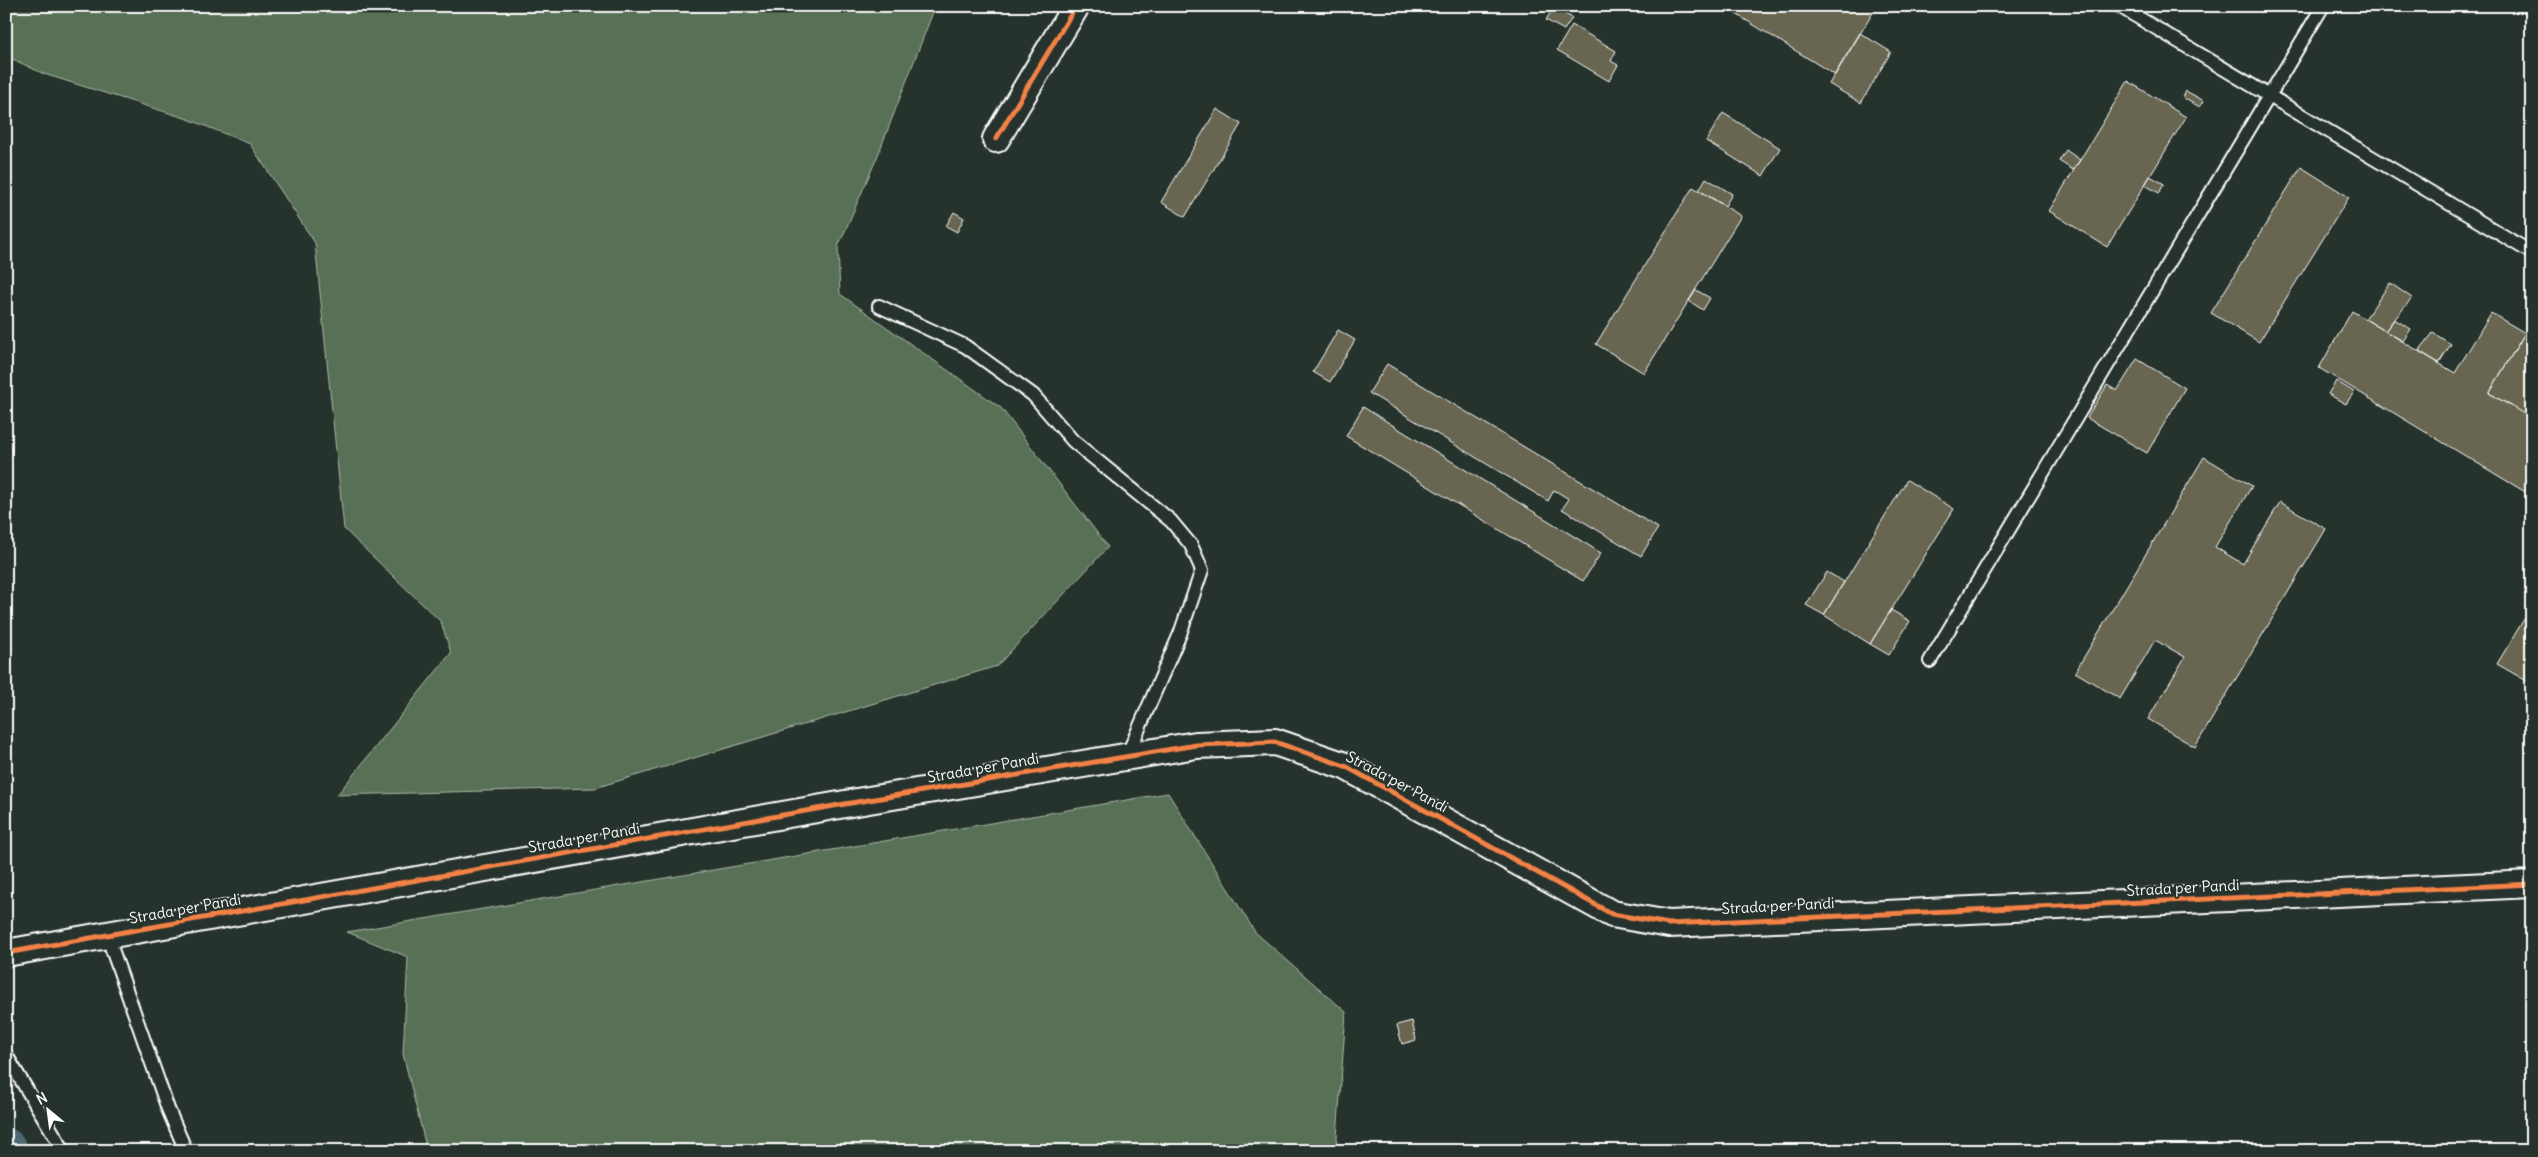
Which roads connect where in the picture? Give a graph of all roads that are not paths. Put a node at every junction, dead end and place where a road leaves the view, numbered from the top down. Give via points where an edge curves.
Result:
1 (1076, 6) edge
2 (2118, 6) edge
3 (2323, 6) edge
4 (2270, 95) junction
5 (996, 140) dead end
6 (2532, 253) edge
7 (879, 306) dead end
8 (1930, 662) dead end
9 (1127, 756) junction
10 (2532, 884) edge
11 (107, 935) junction
12 (11, 952) edge
13 (6, 1055) edge
14 (64, 1151) edge
15 (186, 1151) edge

1 - 5 street
2 - 4 lane
3 - 4 lane
4 - 6 lane
4 - 8 lane
7 - 9 lane via 965,346 1033,395 1073,441 1171,521 1190,545 1202,570 1180,634
9 - 10 street, Strada per Pandi via 1196,745 1275,742 1345,766 1612,914 1669,924
9 - 11 street, Strada per Pandi
11 - 12 street, Strada per Pandi
11 - 15 lane
13 - 14 lane

